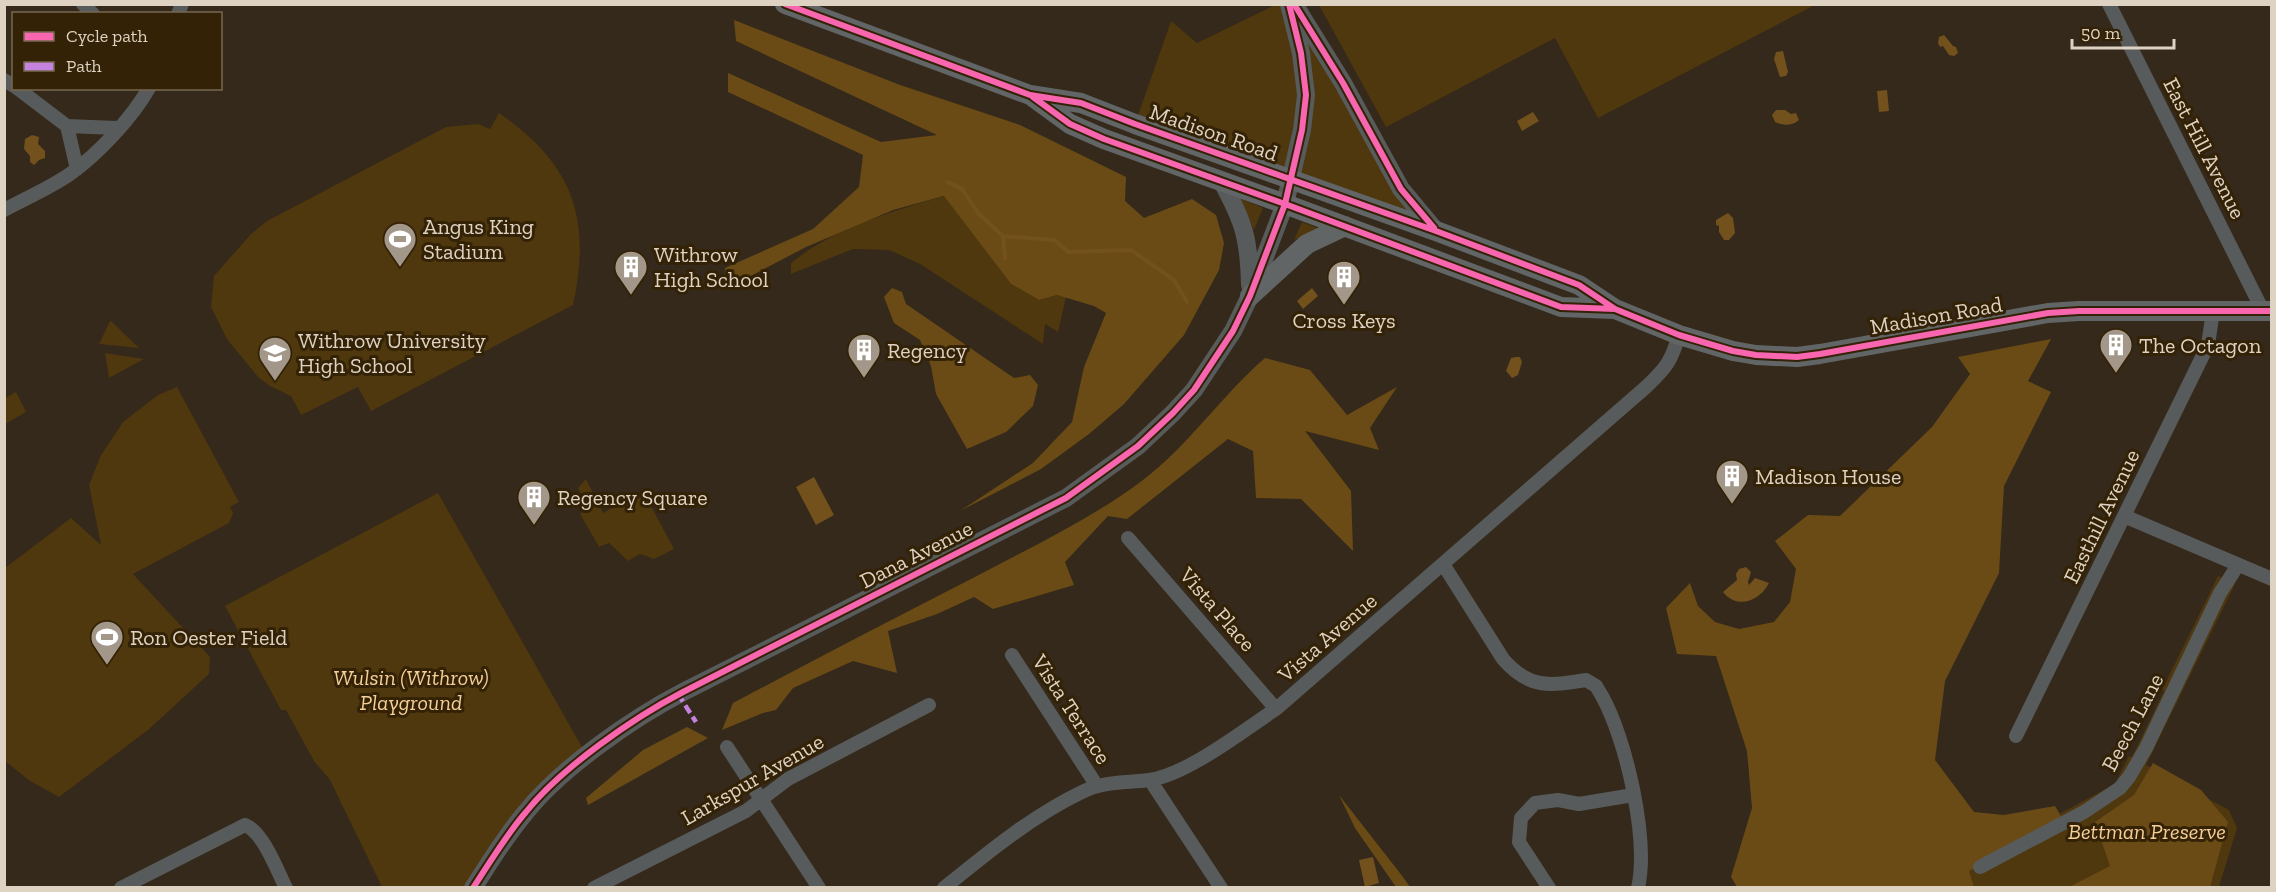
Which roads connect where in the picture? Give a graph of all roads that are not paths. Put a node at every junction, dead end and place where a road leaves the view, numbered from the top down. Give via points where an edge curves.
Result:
1 (786, 4) edge
2 (1289, 4) edge
3 (1294, 4) edge
4 (2109, 4) edge
5 (19, 90) edge
6 (147, 90) edge
7 (1030, 95) junction
8 (67, 126) junction
9 (117, 128) junction
10 (77, 169) junction
11 (1291, 178) junction
12 (1222, 182) junction
13 (1285, 204) junction
14 (4, 210) edge
15 (1345, 226) junction
16 (1436, 231) junction
17 (1481, 247) junction
18 (1250, 296) junction
19 (1615, 309) junction
20 (2213, 310) junction
21 (2267, 311) edge
22 (1679, 335) junction
23 (2124, 516) junction
24 (1128, 538) dead end
25 (1443, 564) junction
26 (2238, 566) junction
27 (2271, 579) edge
28 (1012, 655) dead end
29 (929, 705) dead end
30 (1276, 709) junction
31 (2016, 736) dead end
32 (727, 747) dead end
33 (1150, 780) junction
34 (1097, 786) junction
35 (1633, 795) junction
36 (760, 800) junction
37 (1980, 867) dead end
38 (121, 888) edge
39 (286, 888) edge
40 (473, 888) edge
41 (594, 888) edge
42 (819, 888) edge
43 (944, 888) edge
44 (1221, 888) edge
45 (1549, 888) edge
46 (1638, 888) edge

1 - 7 main road, Madison Road
2 - 11 street, Dana Avenue via 1306,95
3 - 16 street via 1401,189
4 - 21 street, East Hill Avenue
5 - 8 street
6 - 9 street
7 - 11 main road, Madison Road via 1082,103
7 - 12 main road, Madison Road via 1070,124
8 - 9 street
8 - 10 street
9 - 10 street
10 - 14 street
11 - 13 street, Dana Avenue
11 - 16 main road, Madison Road
12 - 13 main road, Madison Road
12 - 18 street via 1241,218 1249,250
13 - 15 main road, Madison Road
13 - 17 main road via 1299,198 1397,232
13 - 18 street, Dana Avenue
15 - 18 main road via 1307,244
15 - 19 main road, Madison Road via 1561,307
16 - 17 main road, Madison Road
17 - 19 main road, Madison Road via 1580,285
18 - 40 street, Dana Avenue via 1233,331 1194,390 1138,446 1066,498 647,712 593,751 526,811
19 - 22 main road, Madison Road
20 - 21 main road, Madison Road
20 - 22 main road, Madison Road via 2048,313 1797,357 1733,351
20 - 23 street, Easthill Avenue via 2208,345
22 - 25 street, Vista Avenue via 1665,368
23 - 26 street
23 - 31 street, Easthill Avenue
24 - 30 street, Vista Place
25 - 30 street, Vista Avenue
25 - 35 street via 1515,672 1529,681 1558,684 1586,680 1596,686 1620,742
26 - 27 street
26 - 37 street, Beech Lane via 2220,593 2146,748 2120,788 2084,812
28 - 34 street, Vista Terrace
29 - 36 street, Larkspur Avenue via 788,779
30 - 33 street, Vista Avenue via 1219,748
32 - 36 street
33 - 34 street, Vista Avenue
33 - 44 street
34 - 43 street, Vista Avenue via 1022,828
35 - 45 street via 1579,804 1558,800 1535,803 1521,818 1519,842
35 - 46 street via 1641,856
36 - 41 street, Larkspur Avenue via 746,811
36 - 42 street
38 - 39 street via 245,825 260,838

